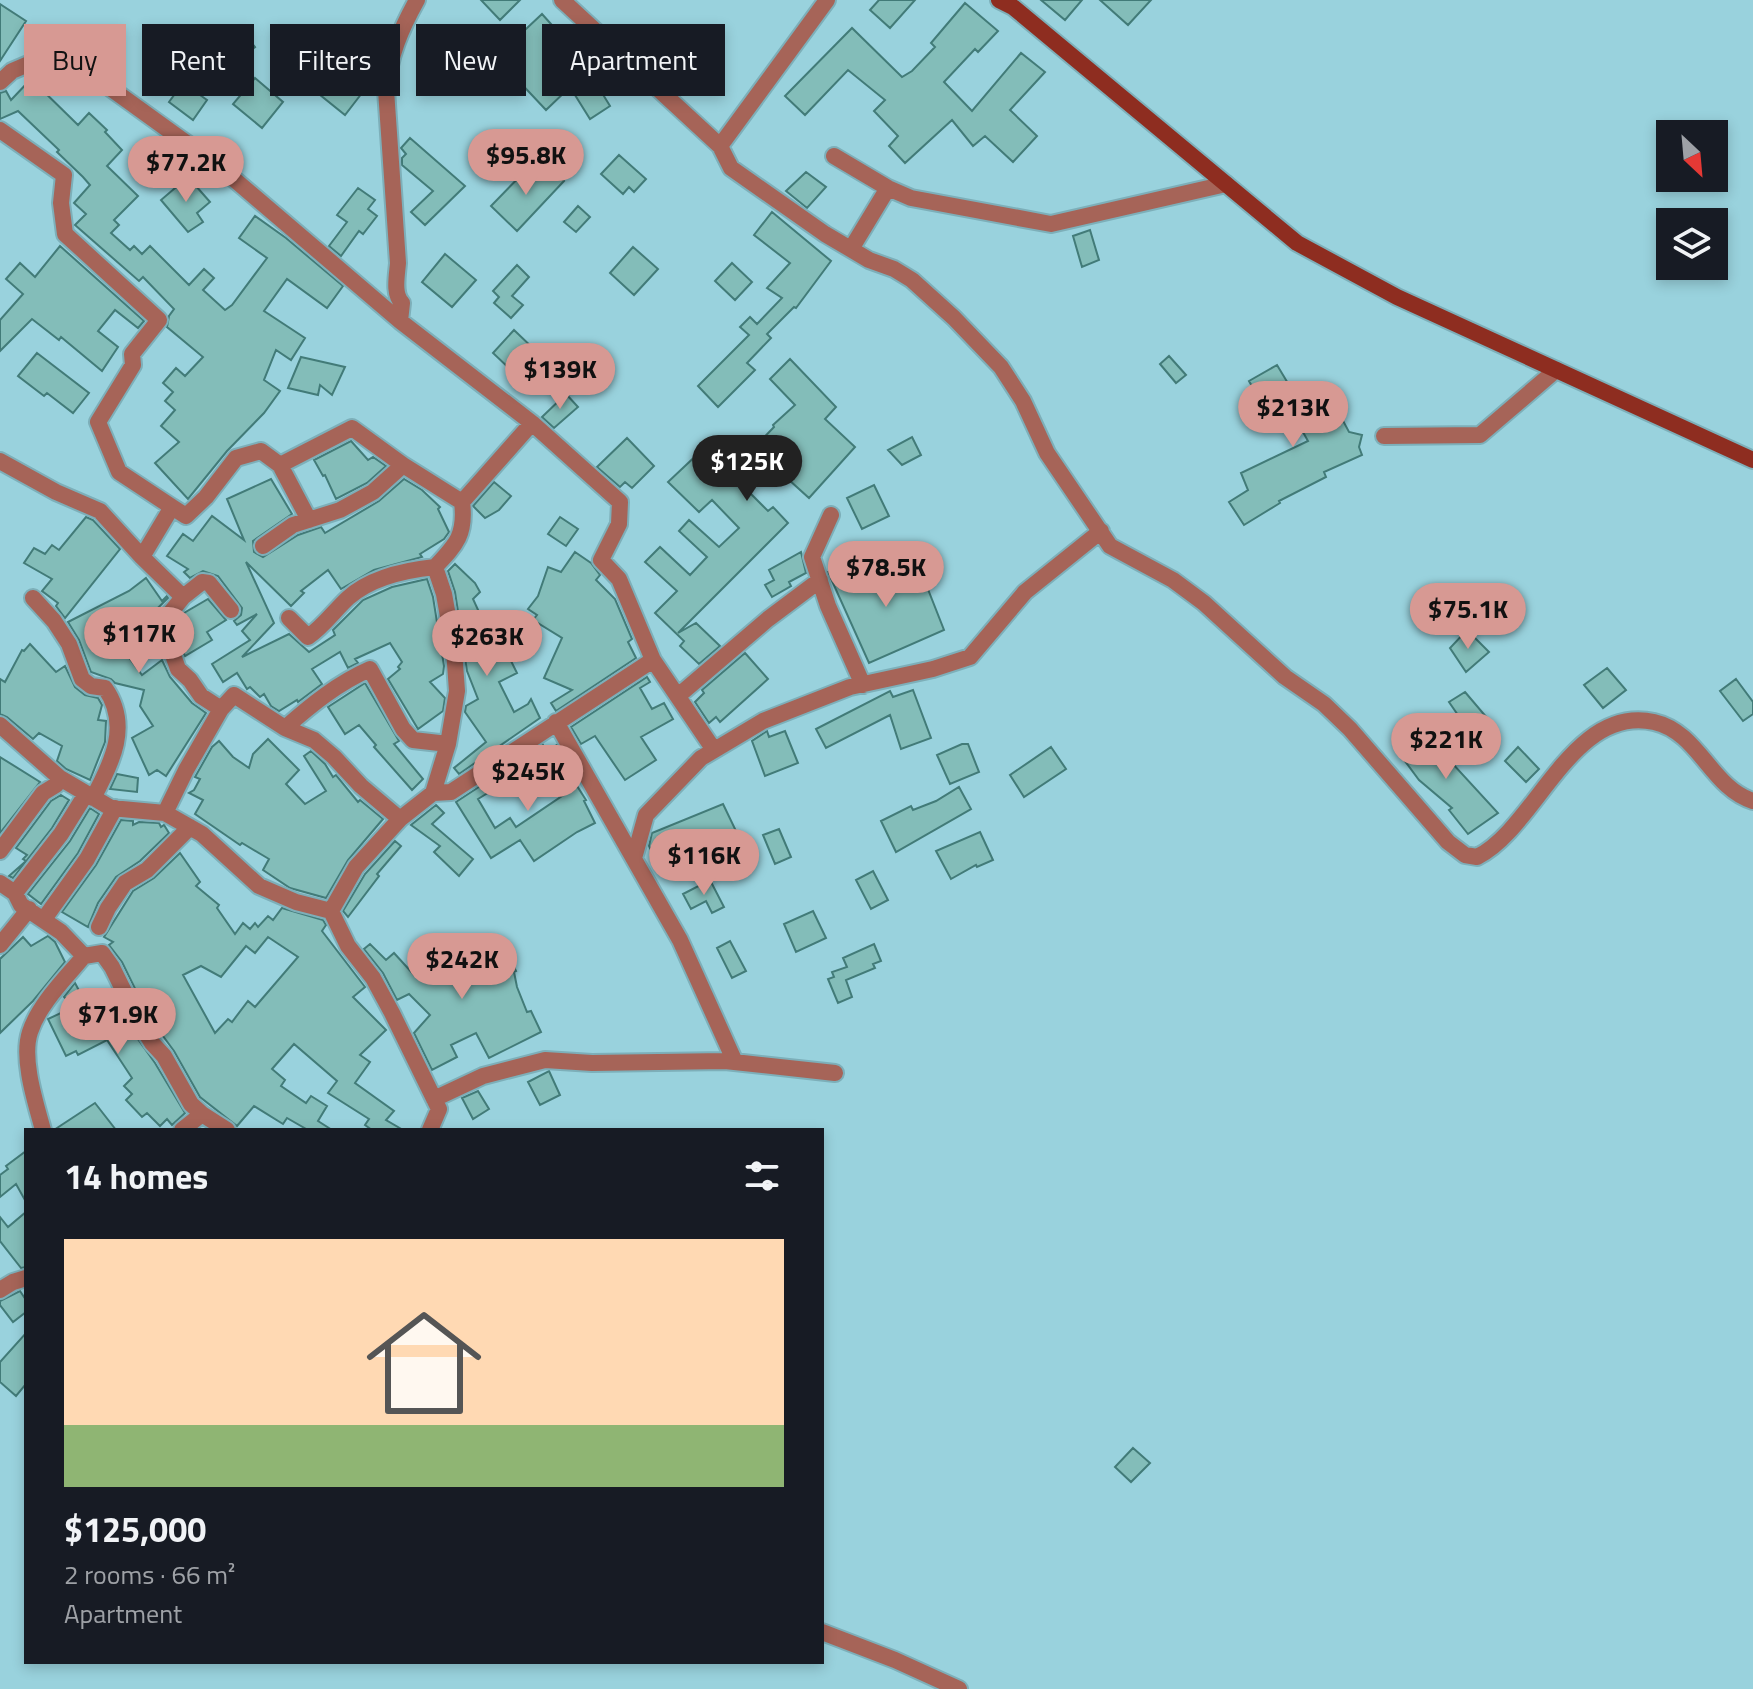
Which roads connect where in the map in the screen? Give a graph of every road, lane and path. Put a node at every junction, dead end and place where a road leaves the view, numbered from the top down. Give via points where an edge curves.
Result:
1 (417, 0) edge
2 (562, 0) edge
3 (827, 0) edge
4 (999, 0) edge
5 (0, 82) edge
6 (0, 130) edge
7 (720, 146) junction
8 (834, 156) dead end
9 (1226, 184) junction
10 (888, 188) junction
11 (851, 249) junction
12 (400, 321) junction
13 (1556, 370) junction
14 (532, 423) junction
15 (1384, 436) dead end
16 (1753, 460) edge
17 (0, 461) edge
18 (280, 465) junction
19 (403, 465) junction
20 (462, 502) junction
21 (172, 507) junction
22 (831, 515) dead end
23 (309, 520) junction
24 (1101, 531) junction
25 (263, 546) dead end
26 (142, 557) junction
27 (435, 567) junction
28 (820, 580) junction
29 (183, 597) junction
30 (33, 598) dead end
31 (231, 610) dead end
32 (289, 618) dead end
33 (653, 660) junction
34 (863, 685) junction
35 (678, 696) junction
36 (221, 709) junction
37 (556, 722) junction
38 (0, 725) edge
39 (285, 728) junction
40 (448, 744) junction
41 (714, 750) junction
42 (60, 778) junction
43 (433, 793) junction
44 (90, 796) junction
45 (1753, 801) edge
46 (115, 808) junction
47 (165, 813) junction
48 (400, 819) junction
49 (190, 827) junction
50 (0, 851) edge
51 (634, 858) junction
52 (0, 883) edge
53 (15, 893) junction
54 (29, 909) junction
55 (331, 911) junction
56 (44, 919) junction
57 (99, 927) dead end
58 (0, 945) edge
59 (84, 956) junction
60 (735, 1062) junction
61 (835, 1073) dead end
62 (434, 1099) junction
63 (202, 1114) junction
64 (42, 1128) edge
65 (184, 1128) edge
66 (224, 1128) edge
67 (431, 1128) edge
68 (24, 1279) edge
69 (0, 1290) edge
70 (824, 1633) edge
71 (959, 1689) edge

1 - 12 street via 397,37 386,90
2 - 7 street
3 - 7 street
4 - 9 street
5 - 12 street via 12,71 59,51 221,168
6 - 21 street via 64,175 65,234 159,320 132,354 133,365 98,422 119,472
7 - 11 street via 731,168
8 - 10 street
9 - 10 street via 1051,224 911,198
9 - 13 street via 1297,243 1397,297
10 - 11 street
11 - 24 street via 912,280 1001,367 1047,453
12 - 14 street
13 - 15 street via 1480,435
13 - 16 street
14 - 20 street
14 - 33 street via 620,502 619,524 601,560 619,579
17 - 26 street via 100,511
18 - 19 street via 352,428
18 - 21 street via 261,451 236,458 186,516
18 - 23 street
19 - 20 street
19 - 23 street via 373,492
20 - 27 street via 465,525
21 - 26 street
22 - 28 street via 812,557
23 - 25 street
24 - 34 street via 1025,592 970,657
24 - 45 street via 1110,546 1183,588 1324,704 1465,855 1477,857 1498,843 1587,740 1629,722 1653,722 1674,730 1729,787
26 - 29 street
27 - 32 street via 383,578 349,596 308,637
27 - 40 street via 454,650 457,691
28 - 34 street
28 - 35 street
29 - 31 street via 202,582 209,583
29 - 36 street via 163,622 158,641 201,696
30 - 44 street via 69,644 82,679 105,688 117,712 120,727 109,768
33 - 35 street
33 - 37 street
34 - 41 street via 763,721
35 - 41 street
36 - 39 street via 234,695
36 - 47 street
37 - 43 street via 451,792
37 - 51 street
38 - 42 street
39 - 40 street via 319,699 370,669 413,740
39 - 48 street via 314,740
40 - 43 street
41 - 51 street via 646,815
42 - 44 street
42 - 50 street
43 - 48 street
44 - 46 street
44 - 53 street
46 - 47 street
46 - 56 street
47 - 49 street
48 - 55 street via 356,867
49 - 55 street via 259,886
49 - 57 street via 147,870 125,883
51 - 60 street via 680,940
52 - 53 street
53 - 54 street
54 - 56 street
54 - 58 street
55 - 62 street via 348,946 373,978
56 - 59 street
59 - 63 street via 102,953 152,1043
59 - 64 street via 29,1033 28,1075
60 - 61 street
60 - 62 street via 545,1060 483,1076
62 - 67 street via 439,1109
63 - 65 street
63 - 66 street
68 - 69 street
70 - 71 street

